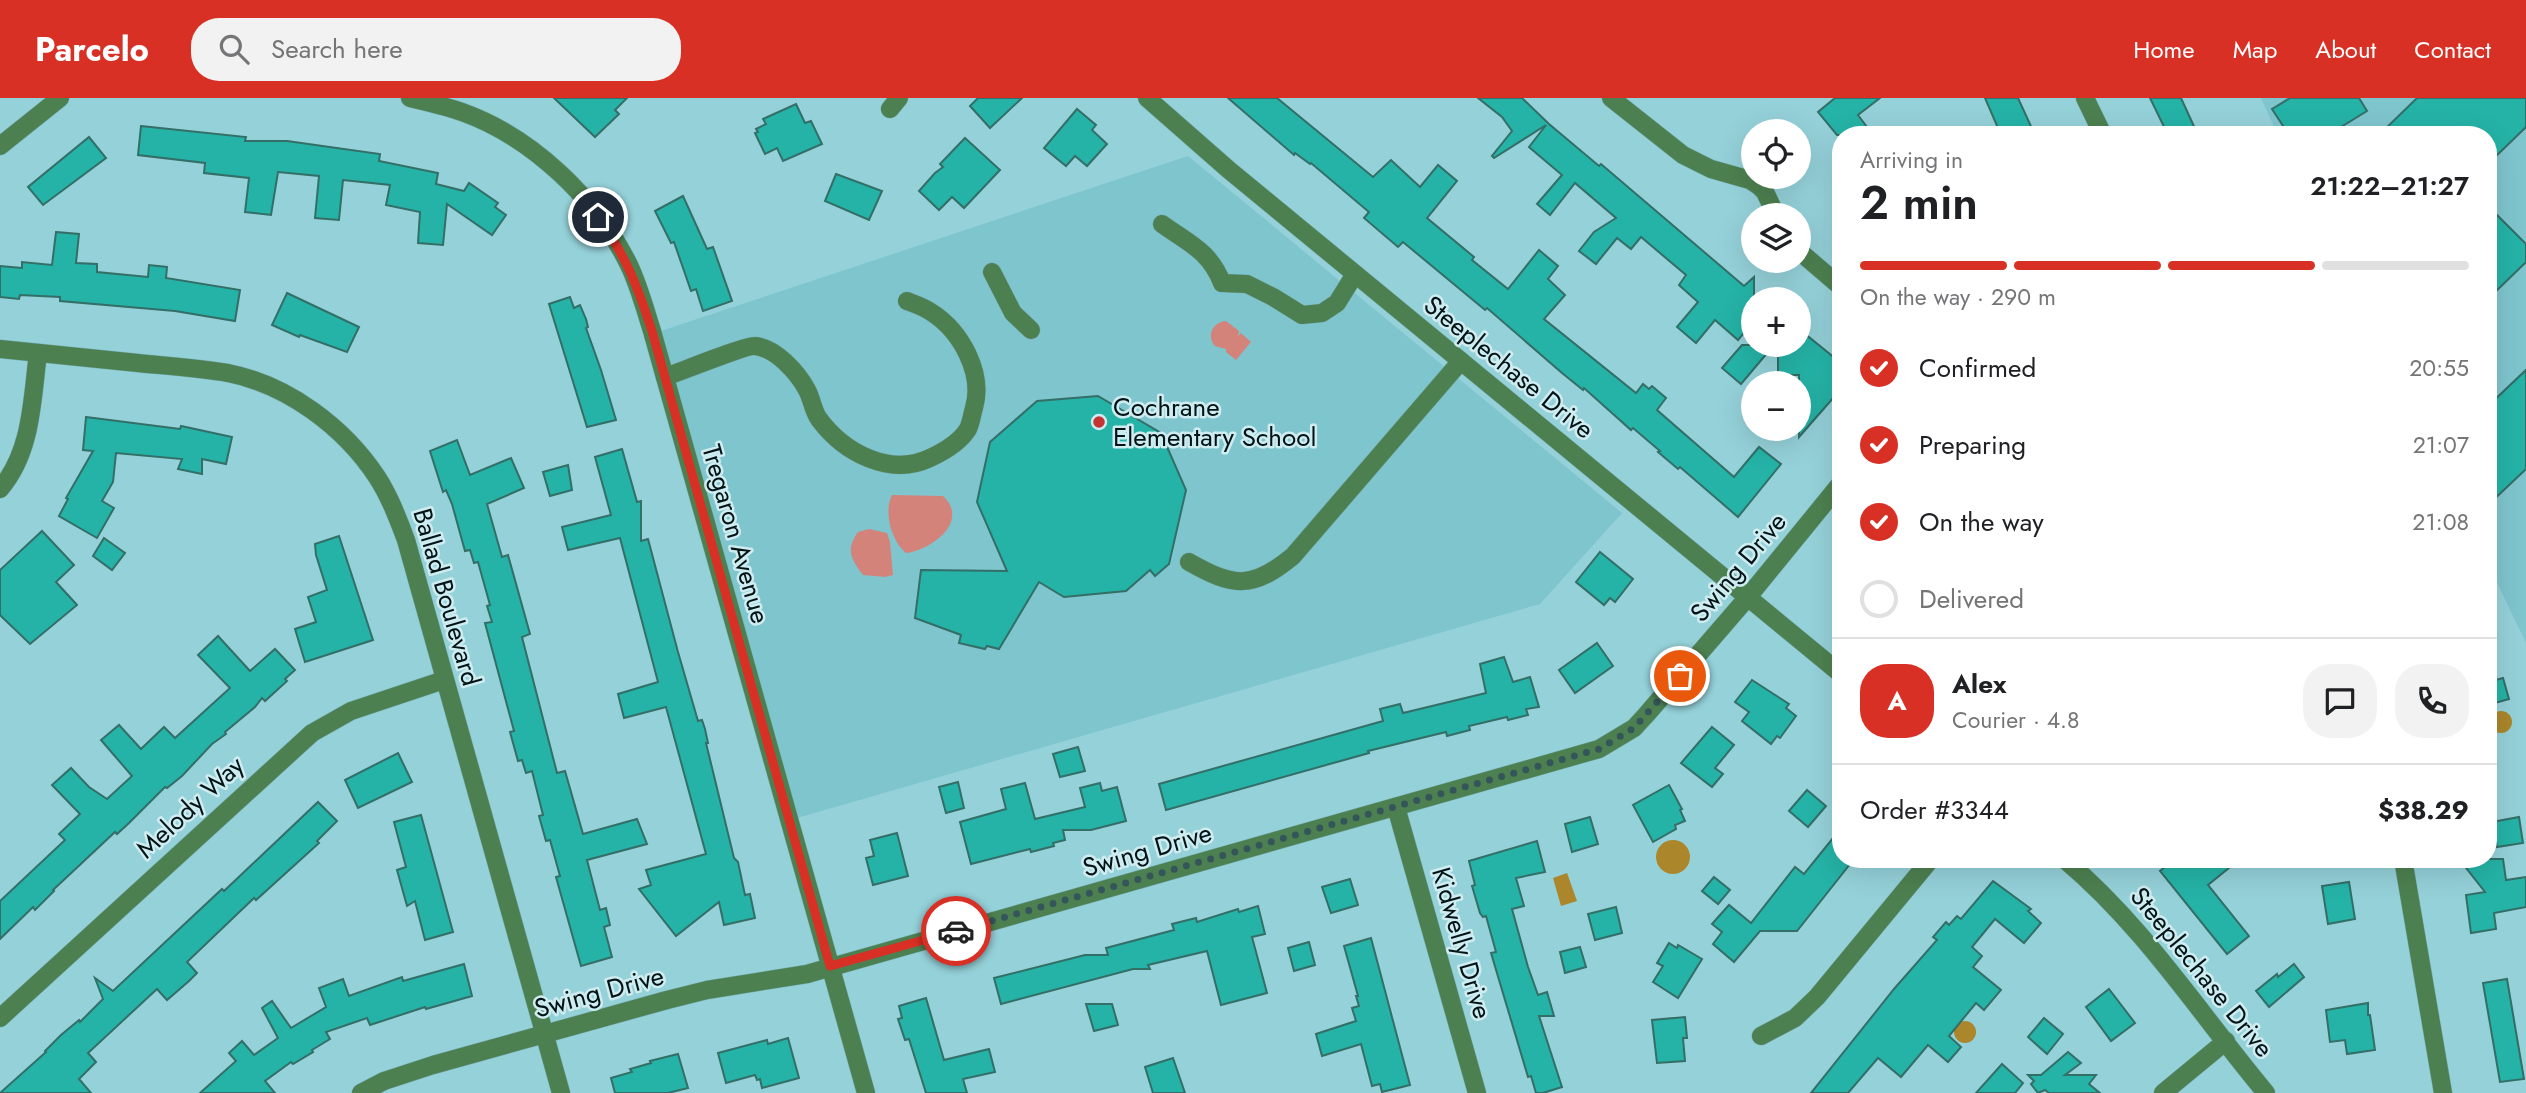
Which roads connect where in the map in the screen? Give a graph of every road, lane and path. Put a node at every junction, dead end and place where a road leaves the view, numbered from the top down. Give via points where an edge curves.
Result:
1 (60, 98) edge
2 (410, 98) edge
3 (1147, 98) edge
4 (1611, 98) edge
5 (2085, 98) edge
6 (430, 100) edge
7 (2099, 126) edge
8 (0, 146) edge
9 (1770, 203) edge
10 (1162, 224) dead end
11 (1811, 261) edge
12 (992, 272) dead end
13 (1356, 274) junction
14 (1832, 279) edge
15 (907, 301) dead end
16 (1031, 330) dead end
17 (0, 349) edge
18 (38, 353) junction
19 (1461, 361) junction
20 (665, 377) junction
21 (0, 489) edge
22 (1832, 494) edge
23 (1189, 562) dead end
24 (1748, 597) junction
25 (1832, 667) edge
26 (444, 680) junction
27 (1396, 807) junction
28 (1924, 868) edge
29 (2074, 868) edge
30 (2405, 868) edge
31 (830, 966) junction
32 (0, 1018) edge
33 (544, 1034) junction
34 (1761, 1036) dead end
35 (2226, 1041) junction
36 (361, 1093) edge
37 (561, 1093) edge
38 (866, 1093) edge
39 (1478, 1093) edge
40 (2163, 1093) edge
41 (2266, 1093) edge
42 (2443, 1093) edge

1 - 8 street
2 - 6 street, Tregaron Avenue
3 - 13 street, Steeplechase Drive
4 - 9 street via 1683,155 1750,180
5 - 7 street
6 - 20 street, Tregaron Avenue via 474,117 525,146 587,203 628,263
10 - 13 street via 1207,256 1222,283 1247,284 1302,315 1322,313 1337,303
11 - 14 street
12 - 16 street via 1013,313
13 - 19 street, Steeplechase Drive
15 - 20 street via 931,312 949,328 975,373 976,399 967,429 946,451 919,463 893,466 866,458 844,444 818,418 807,389 791,368 754,345
17 - 18 street, Ballad Boulevard
18 - 21 street via 25,441
18 - 26 street, Ballad Boulevard via 229,374 279,391 329,424 366,462 393,505
19 - 23 street via 1279,568 1236,583
19 - 24 street, Steeplechase Drive
20 - 31 street, Tregaron Avenue
22 - 24 street, Swing Drive
24 - 25 street, Steeplechase Drive
24 - 27 street, Swing Drive via 1646,715 1617,739 1599,749
26 - 32 street, Melody Way via 351,711 312,733
26 - 33 street, Ballad Boulevard
27 - 31 street, Swing Drive
27 - 39 street, Kidwelly Drive
28 - 34 street via 1817,998 1795,1018
29 - 35 street, Steeplechase Drive via 2129,920
30 - 42 street
31 - 33 street, Swing Drive via 708,990
31 - 38 street, Tregaron Avenue
33 - 36 street, Swing Drive via 384,1081
33 - 37 street, Ballad Boulevard
35 - 40 street
35 - 41 street, Steeplechase Drive

